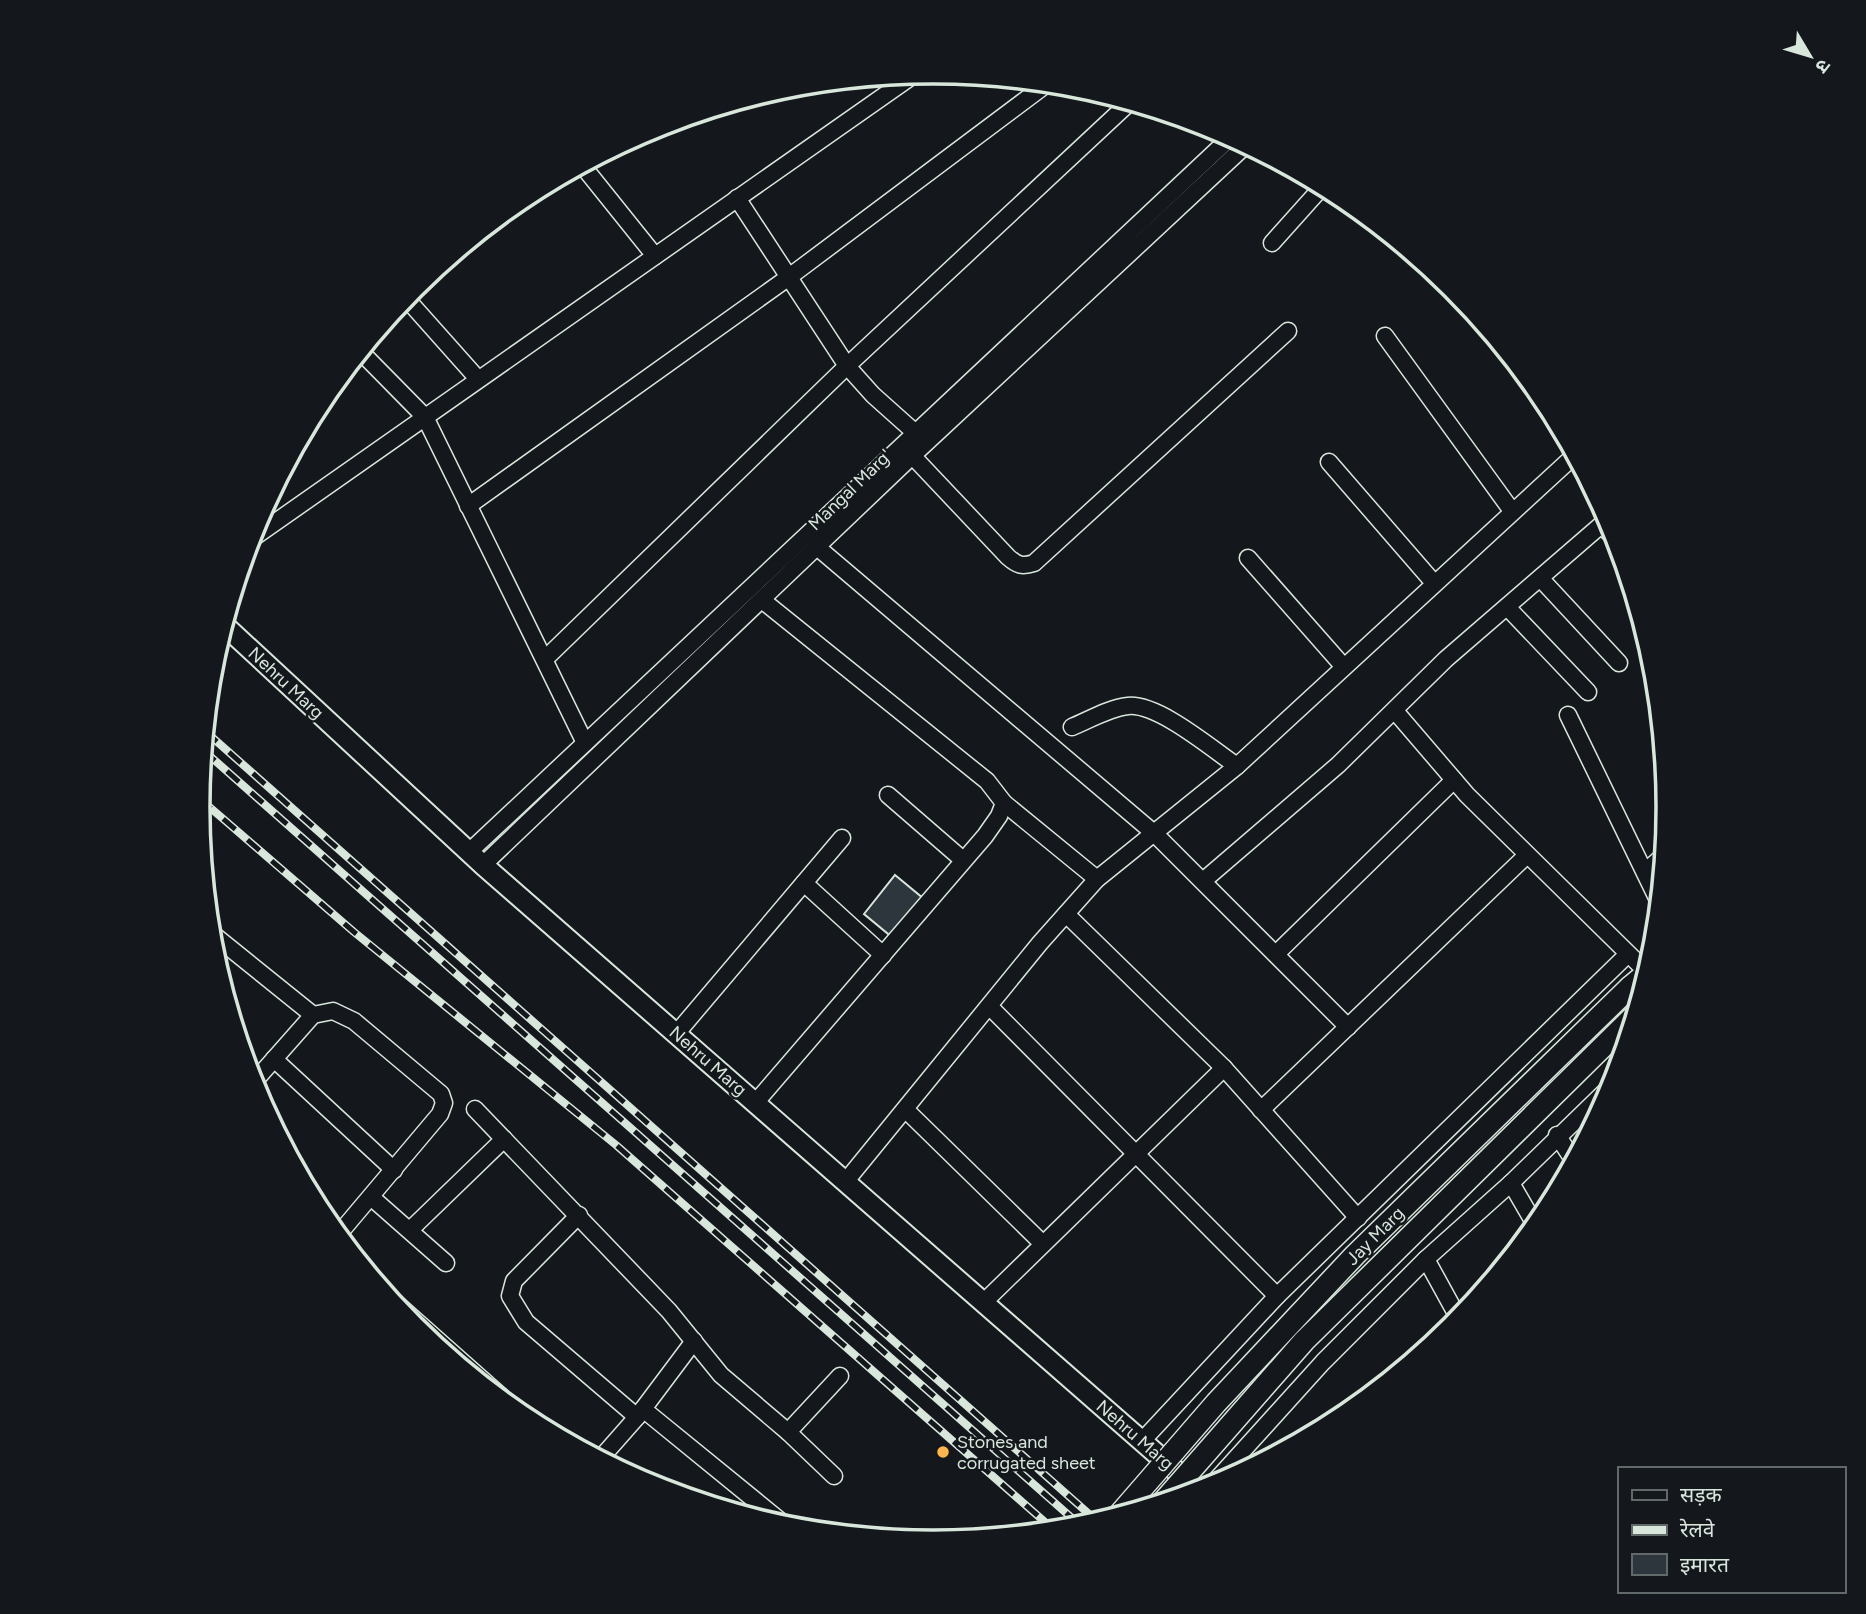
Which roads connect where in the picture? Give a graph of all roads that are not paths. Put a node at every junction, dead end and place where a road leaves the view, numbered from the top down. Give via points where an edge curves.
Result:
1 (899, 85) edge
2 (1036, 92) edge
3 (1122, 110) edge
4 (1223, 145) edge
5 (1238, 152) edge
6 (588, 172) edge
7 (1316, 194) edge
8 (737, 198) junction
9 (1272, 243) dead end
10 (655, 256) junction
11 (789, 277) junction
12 (413, 306) edge
13 (1287, 331) dead end
14 (1385, 337) dead end
15 (367, 358) edge
16 (847, 366) junction
17 (478, 379) junction
18 (425, 417) junction
19 (920, 437) junction
20 (907, 450) junction
21 (1329, 462) dead end
22 (1567, 462) edge
23 (468, 506) junction
24 (1512, 511) junction
25 (1599, 526) edge
26 (265, 529) edge
27 (817, 547) junction
28 (1248, 558) dead end
29 (1540, 578) junction
30 (1434, 583) junction
31 (762, 600) junction
32 (1507, 607) junction
33 (232, 632) edge
34 (545, 659) junction
35 (1619, 663) dead end
36 (1344, 667) junction
37 (1588, 692) dead end
38 (1395, 711) junction
39 (1568, 715) dead end
40 (1072, 727) dead end
41 (585, 743) junction
42 (1237, 766) junction
43 (1454, 780) junction
44 (888, 795) dead end
45 (1004, 803) junction
46 (1156, 834) junction
47 (842, 838) dead end
48 (1527, 855) junction
49 (476, 859) junction
50 (963, 860) junction
51 (1653, 865) edge
52 (1645, 872) junction
53 (1097, 879) junction
54 (1203, 881) junction
55 (804, 883) junction
56 (1651, 886) edge
57 (1066, 914) junction
58 (223, 944) edge
59 (1276, 954) junction
60 (883, 955) junction
61 (1627, 955) junction
62 (1638, 964) edge
63 (1633, 984) edge
64 (989, 1006) junction
65 (313, 1015) junction
66 (1348, 1027) junction
67 (1621, 1029) edge
68 (676, 1034) junction
69 (274, 1059) junction
70 (1224, 1068) junction
71 (261, 1074) edge
72 (756, 1102) junction
73 (1592, 1103) edge
74 (475, 1109) dead end
75 (906, 1110) junction
76 (1261, 1110) junction
77 (1557, 1135) junction
78 (504, 1139) junction
79 (1568, 1152) edge
80 (1136, 1153) junction
81 (394, 1170) junction
82 (846, 1181) junction
83 (1511, 1183) junction
84 (371, 1197) junction
85 (579, 1215) junction
86 (1530, 1215) edge
87 (1358, 1218) junction
88 (345, 1227) edge
89 (410, 1230) junction
90 (1043, 1244) junction
91 (1426, 1259) junction
92 (446, 1263) dead end
93 (1277, 1296) junction
94 (984, 1302) junction
95 (1454, 1308) edge
96 (694, 1341) junction
97 (840, 1377) dead end
98 (640, 1413) junction
99 (788, 1432) junction
100 (1142, 1441) junction
101 (606, 1452) edge
102 (1229, 1466) edge
103 (834, 1476) dead end
104 (1190, 1483) edge
105 (1175, 1488) edge
106 (1130, 1502) edge
107 (765, 1510) edge

1 - 8 street
2 - 11 street
3 - 16 street
4 - 19 street
5 - 19 street
6 - 10 street
7 - 9 street
8 - 10 street
8 - 11 street
10 - 17 street
11 - 16 street
11 - 23 street
12 - 17 street
13 - 20 street via 1034,563 1017,564
14 - 24 street
15 - 18 street
16 - 19 street
16 - 34 street
17 - 18 street
18 - 23 street
18 - 26 street
19 - 20 street
20 - 27 street, Mangal Marg'
20 - 41 street
21 - 30 street
22 - 24 street
23 - 34 street
24 - 30 street
25 - 29 street
27 - 31 street, Mangal Marg'
27 - 46 street
28 - 36 street
29 - 32 street
29 - 35 street
30 - 36 street
31 - 45 street via 987,781
31 - 49 street, Mangal Marg'
32 - 37 street
32 - 38 street
33 - 49 street, Nehru Marg
34 - 41 street
36 - 42 street
38 - 43 street
38 - 54 street
39 - 52 street
40 - 42 street via 1117,709 1138,707 1171,721
41 - 49 street
42 - 46 street
43 - 48 street
43 - 59 street
44 - 50 street
45 - 50 street via 999,816
45 - 53 street
46 - 53 street
46 - 54 street
47 - 55 street
48 - 61 street
48 - 66 street
49 - 68 street, Nehru Marg
50 - 60 street
51 - 52 street
52 - 56 street
53 - 57 street
54 - 59 street
55 - 60 street
55 - 68 street
57 - 64 street
57 - 70 street
58 - 65 street
59 - 66 street
60 - 72 street
61 - 62 street
61 - 87 street
63 - 106 main road, Jay Marg, bridge via 1355,1255
64 - 75 street
64 - 80 street
65 - 69 street
65 - 81 street via 333,1012 354,1021 441,1094 440,1114
66 - 76 street
67 - 105 main road, Jay Marg, bridge via 1304,1341
68 - 72 street, Nehru Marg
69 - 71 street
69 - 81 street
70 - 76 street
70 - 80 street
72 - 82 street, Nehru Marg
73 - 77 street
74 - 78 street
75 - 82 street
75 - 90 street
76 - 87 street
77 - 79 street
77 - 83 street
78 - 85 street
78 - 89 street
80 - 90 street
80 - 93 street
81 - 84 street
82 - 94 street, Nehru Marg
83 - 86 street
83 - 91 street
84 - 88 street
84 - 89 street
85 - 96 street
85 - 98 street via 514,1281 510,1296 526,1322
87 - 93 street
89 - 92 street
90 - 94 street
91 - 95 street
91 - 102 street
93 - 100 street
94 - 100 street, Nehru Marg
96 - 98 street
96 - 99 street via 720,1375
97 - 99 street
98 - 101 street
98 - 107 street
99 - 103 street
100 - 104 street, Nehru Marg

